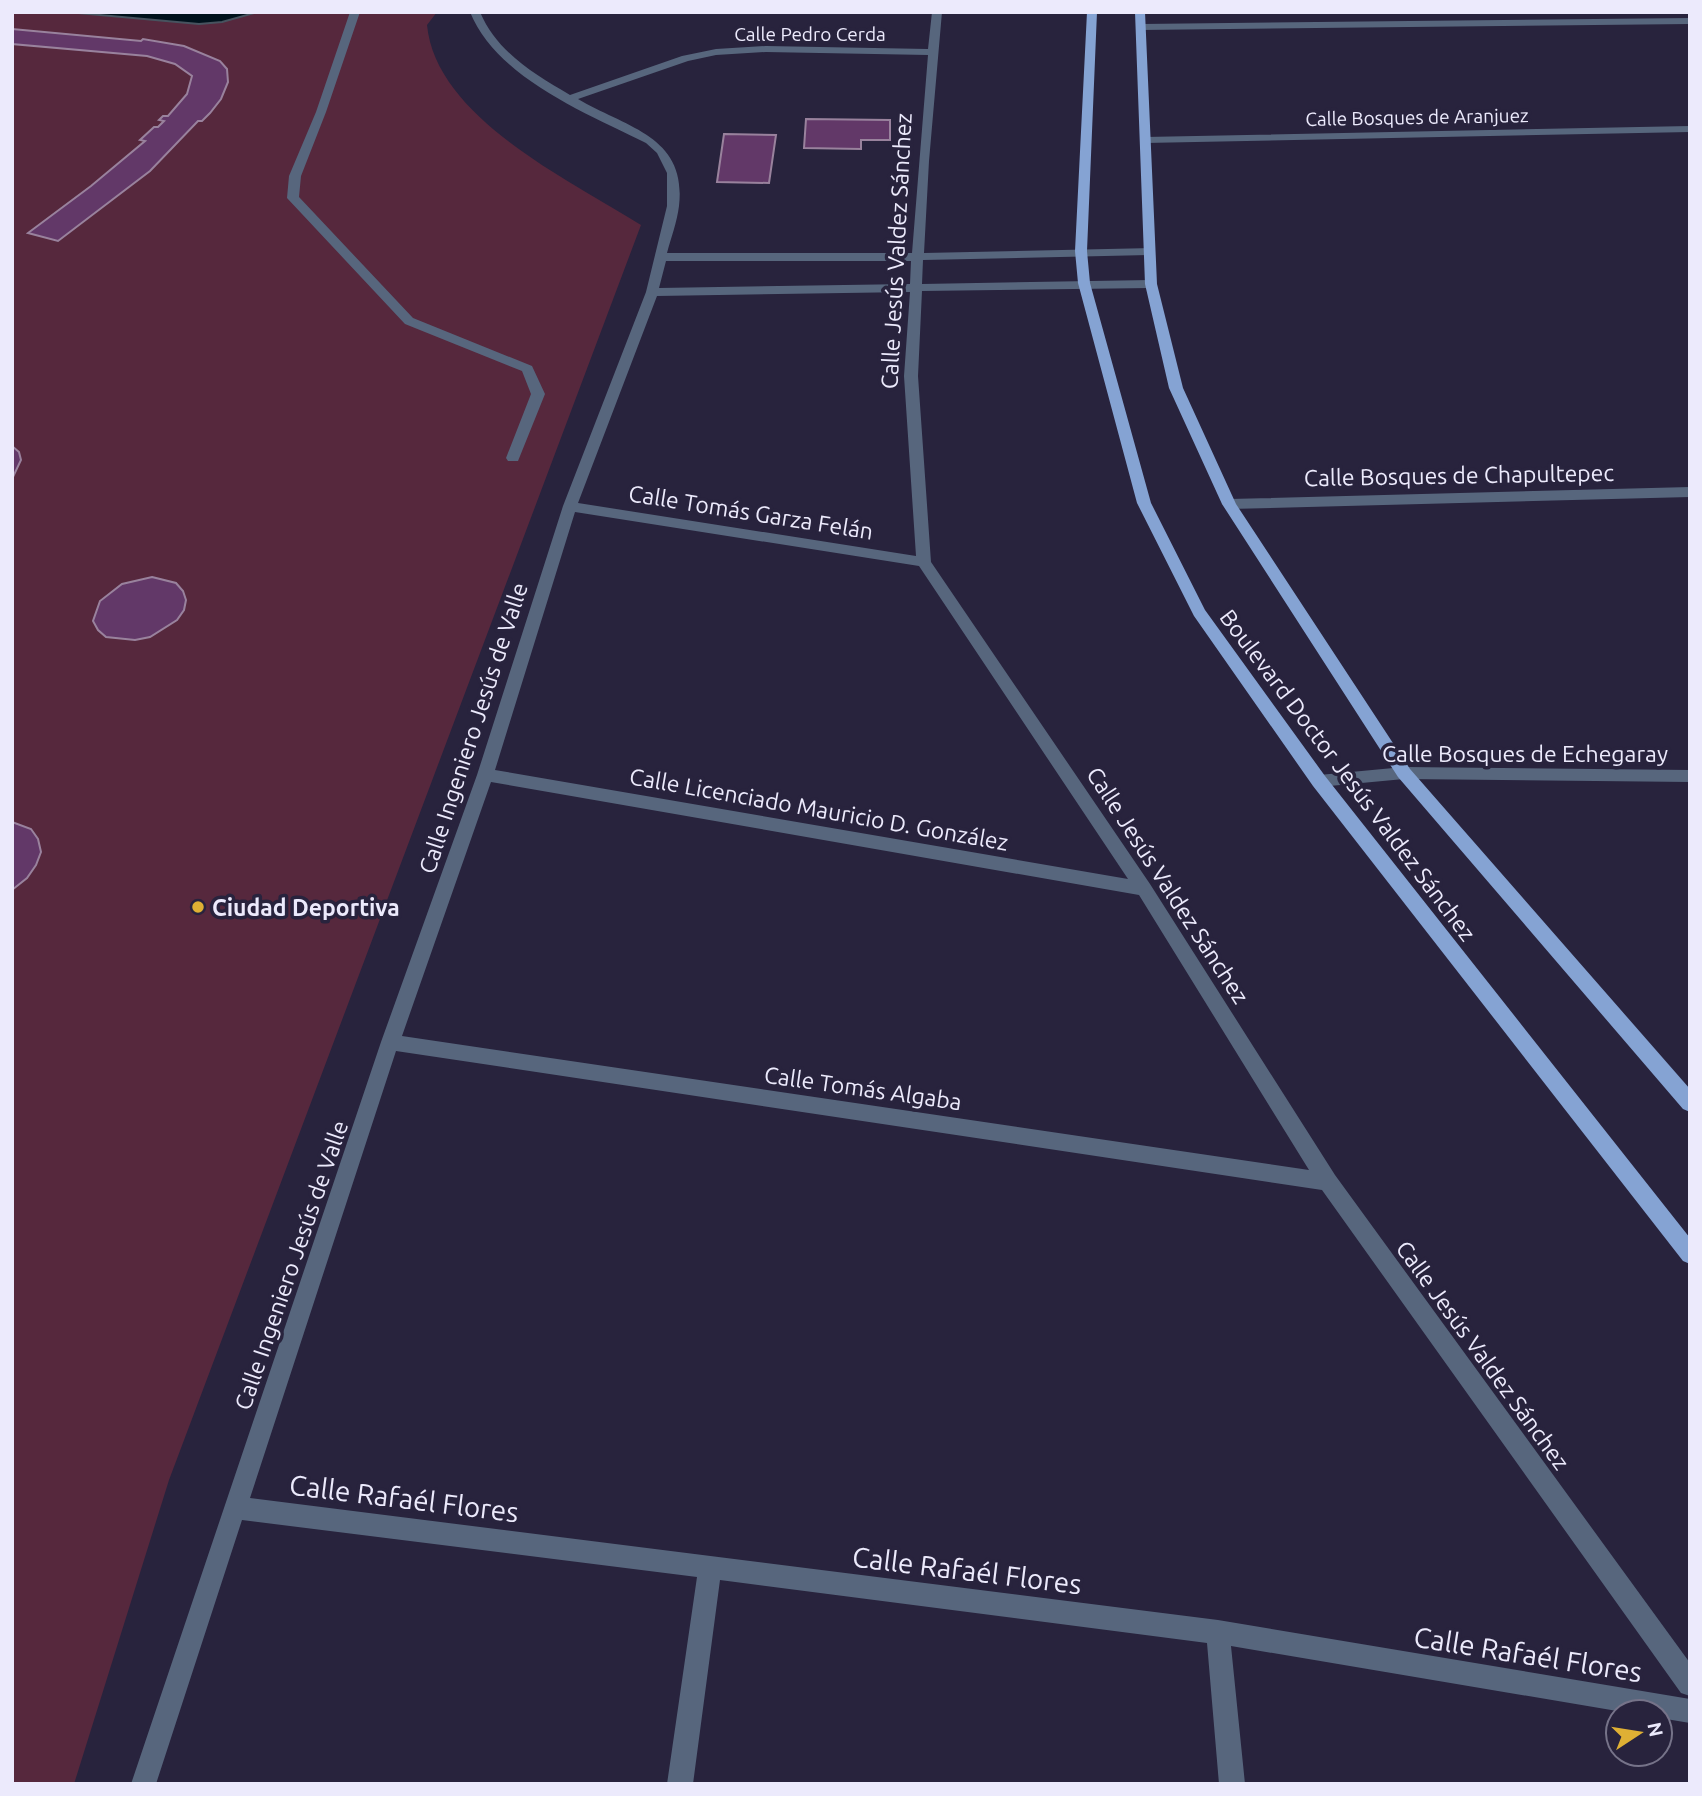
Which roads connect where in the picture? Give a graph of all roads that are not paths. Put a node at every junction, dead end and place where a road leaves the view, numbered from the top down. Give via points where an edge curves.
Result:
1 (355, 12) edge
2 (475, 12) edge
3 (937, 12) edge
4 (1092, 12) edge
5 (1180, 12) edge
6 (1140, 20) edge
7 (1690, 21) edge
8 (1178, 27) junction
9 (932, 52) junction
10 (569, 99) junction
11 (1690, 129) edge
12 (1145, 140) junction
13 (1081, 251) junction
14 (1149, 251) junction
15 (660, 257) junction
16 (919, 257) junction
17 (1084, 283) junction
18 (1152, 284) junction
19 (915, 286) junction
20 (652, 292) junction
21 (513, 458) dead end
22 (1690, 492) edge
23 (1229, 504) junction
24 (570, 506) junction
25 (924, 562) junction
26 (1404, 773) junction
27 (485, 775) junction
28 (1690, 776) edge
29 (1319, 780) junction
30 (1144, 889) junction
31 (390, 1042) junction
32 (1690, 1103) edge
33 (1328, 1182) junction
34 (1690, 1254) edge
35 (233, 1507) junction
36 (710, 1567) junction
37 (1218, 1632) junction
38 (1690, 1684) edge
39 (1690, 1711) edge
40 (143, 1784) edge
41 (680, 1784) edge
42 (1232, 1784) edge

1 - 21 street via 295,176 293,198 409,321 527,369 538,394
2 - 10 street, Calle Ingeniero Jesús de Valle via 488,36 526,74
3 - 9 street, Calle Jesús Valdez Sánchez
4 - 13 main road, Boulevard Doctor Jesús Valdez Sánchez
5 - 8 street
6 - 8 street
6 - 12 main road, Boulevard Doctor Jesús Valdez Sánchez
7 - 8 street
9 - 10 street, Calle Pedro Cerda via 716,52 685,58
9 - 16 street, Calle Jesús Valdez Sánchez
10 - 15 street, Calle Ingeniero Jesús de Valle via 662,151 673,173 673,206
11 - 12 street, Calle Bosques de Aranjuez
12 - 14 main road, Boulevard Doctor Jesús Valdez Sánchez
13 - 14 street
13 - 16 street
13 - 17 main road, Boulevard Doctor Jesús Valdez Sánchez
14 - 18 main road, Boulevard Doctor Jesús Valdez Sánchez
15 - 16 street
15 - 20 street, Calle Ingeniero Jesús de Valle
16 - 19 street, Calle Jesús Valdez Sánchez
17 - 18 street
17 - 19 street
17 - 29 main road, Boulevard Doctor Jesús Valdez Sánchez via 1144,503 1199,612
18 - 23 main road, Boulevard Doctor Jesús Valdez Sánchez via 1176,388
19 - 20 street
19 - 25 street, Calle Jesús Valdez Sánchez via 911,376
20 - 24 street, Calle Ingeniero Jesús de Valle
22 - 23 street, Calle Bosques de Chapultepec
23 - 26 main road, Boulevard Doctor Jesús Valdez Sánchez
24 - 25 street, Calle Tomás Garza Felán
24 - 27 street, Calle Ingeniero Jesús de Valle
25 - 30 street, Calle Jesús Valdez Sánchez
26 - 28 street, Calle Bosques de Echegaray
26 - 29 street, Calle Bosques de Echegaray
26 - 32 main road, Boulevard Doctor Jesús Valdez Sánchez
27 - 30 street, Calle Licenciado Mauricio D. González
27 - 31 street, Calle Ingeniero Jesús de Valle
29 - 34 main road, Boulevard Doctor Jesús Valdez Sánchez
30 - 33 street, Calle Jesús Valdez Sánchez
31 - 33 street, Calle Tomás Algaba
31 - 35 street, Calle Ingeniero Jesús de Valle
33 - 38 street, Calle Jesús Valdez Sánchez
35 - 36 street, Calle Rafaél Flores
35 - 40 street, Calle Ingeniero Jesús de Valle
36 - 37 street, Calle Rafaél Flores
36 - 41 street
37 - 39 street, Calle Rafaél Flores
37 - 42 street

